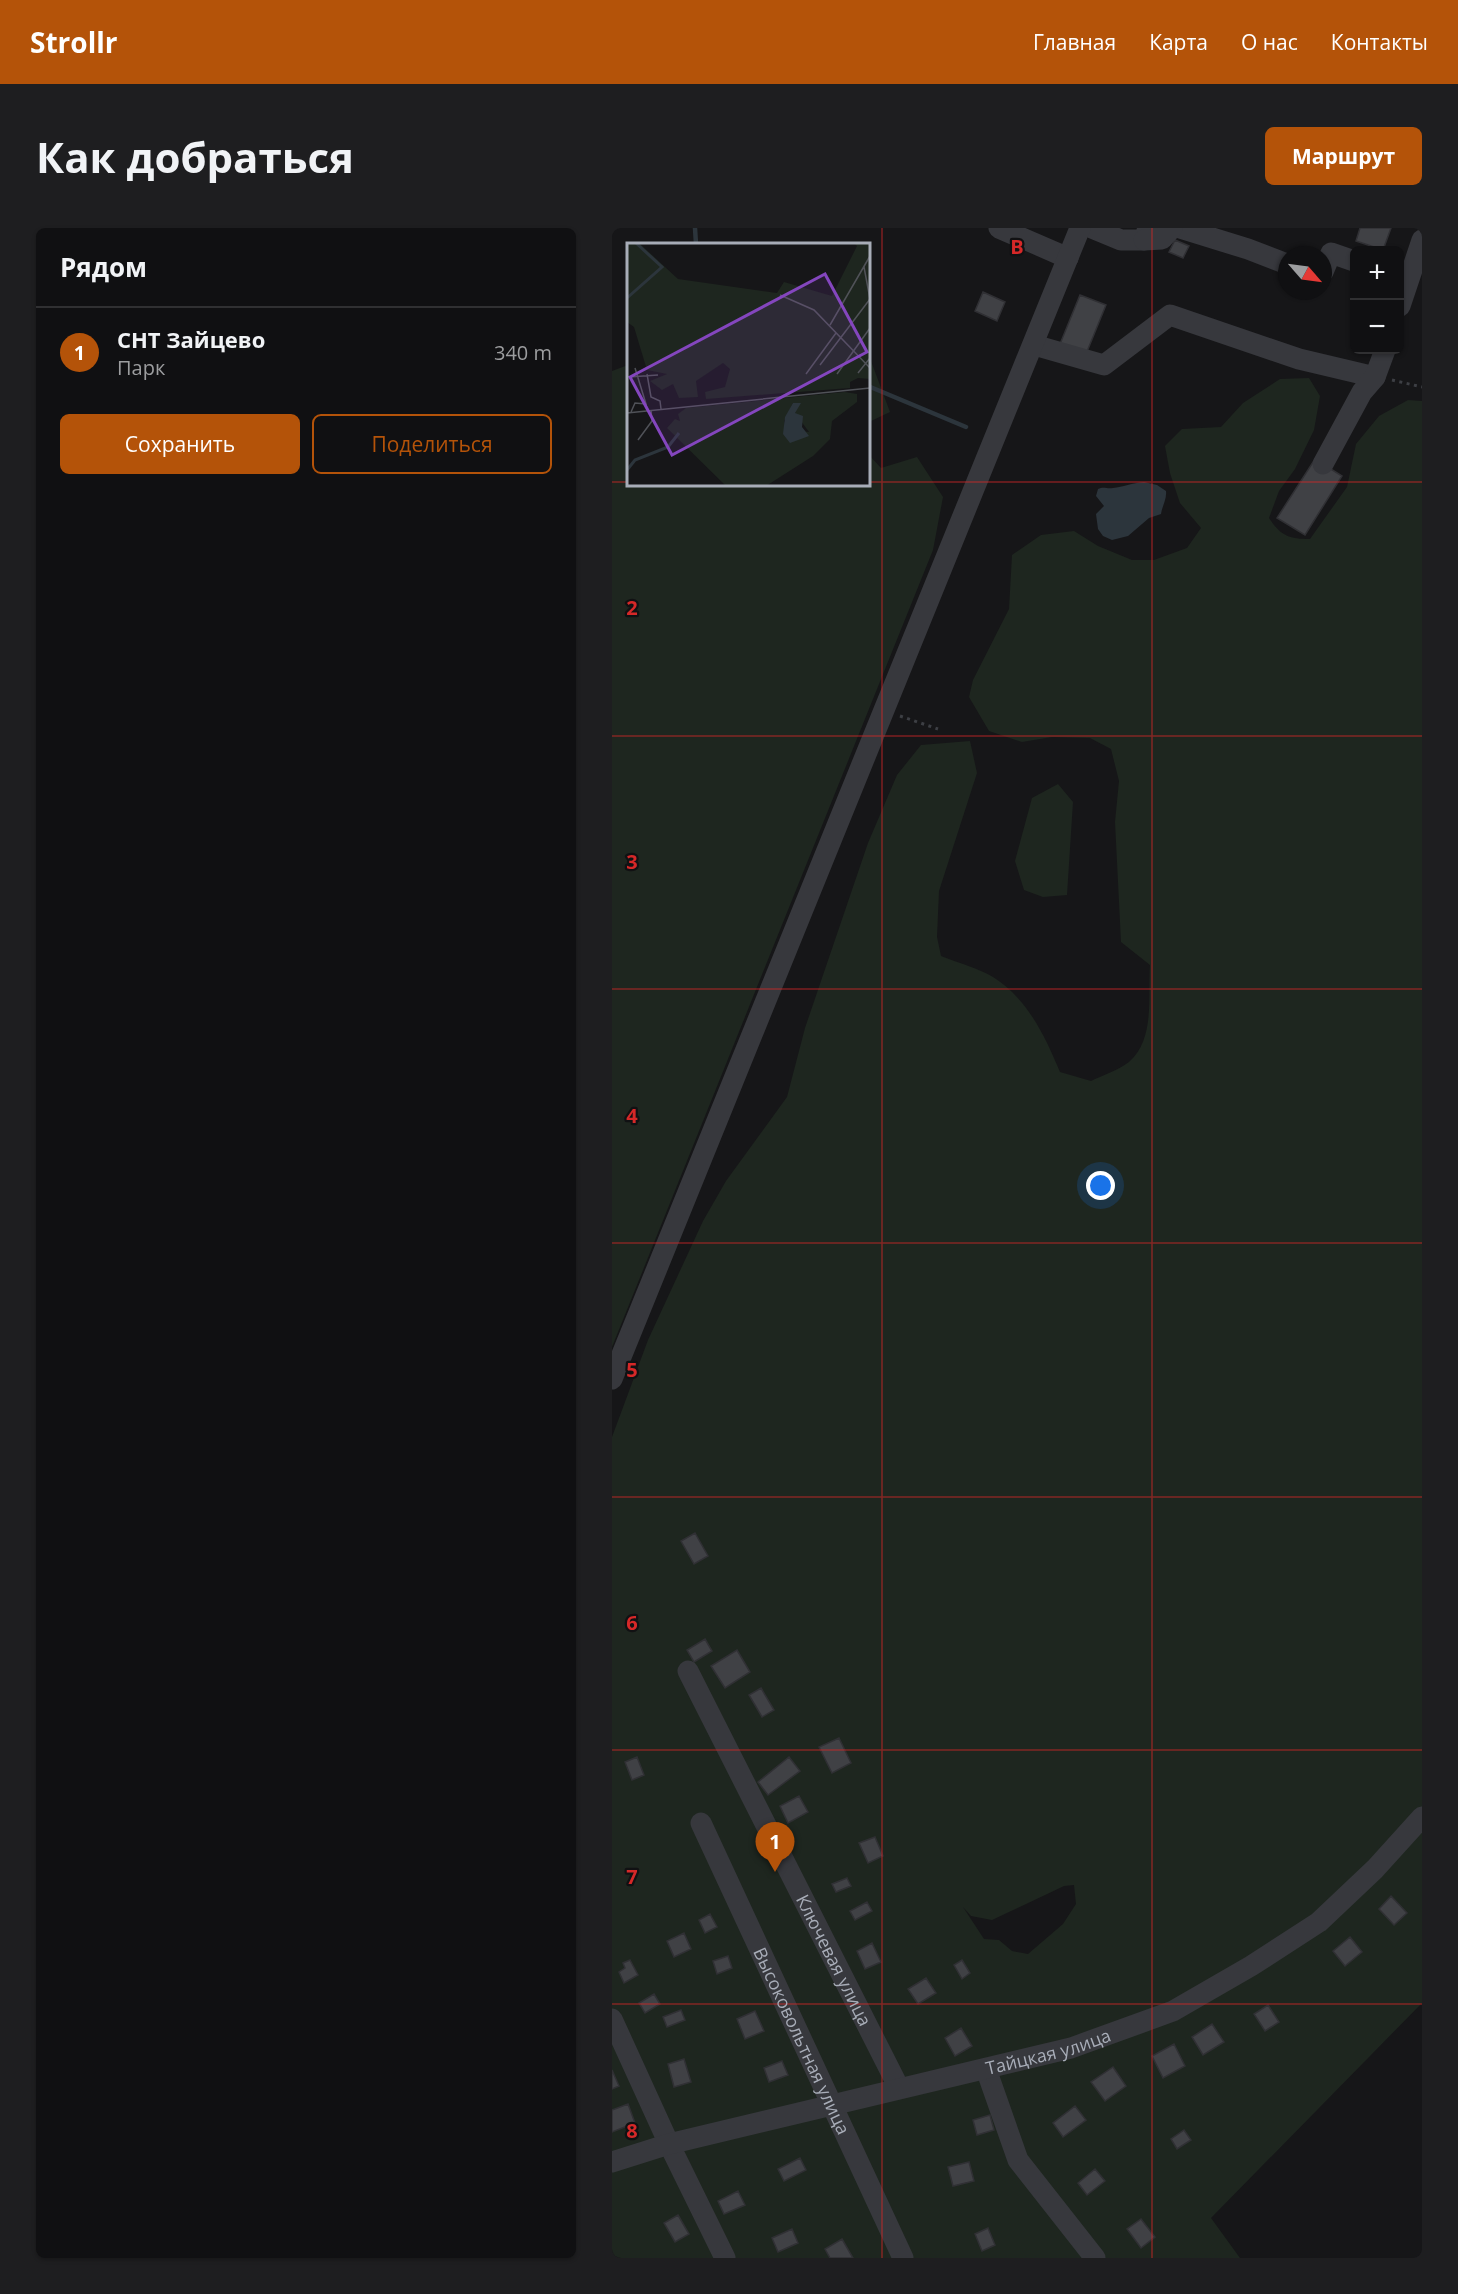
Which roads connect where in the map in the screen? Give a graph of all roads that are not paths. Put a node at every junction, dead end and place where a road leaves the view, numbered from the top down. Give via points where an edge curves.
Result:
1 (999, 228) edge
2 (1172, 228) edge
3 (1180, 228) edge
4 (1083, 229) edge
5 (1146, 234) edge
6 (1422, 240) edge
7 (1332, 253) edge
8 (1068, 258) junction
9 (1350, 260) edge
10 (1278, 261) edge
11 (1410, 281) edge
12 (1402, 300) edge
13 (1034, 345) junction
14 (1383, 354) edge
15 (1375, 376) junction
16 (1323, 464) dead end
17 (612, 1379) edge
18 (688, 1671) dead end
19 (1422, 1817) edge
20 (701, 1823) dead end
21 (612, 2019) edge
22 (986, 2069) junction
23 (899, 2088) junction
24 (831, 2104) junction
25 (669, 2144) junction
26 (612, 2162) edge
27 (725, 2258) edge
28 (903, 2258) edge
29 (1095, 2258) edge

1 - 8 street
2 - 5 street via 1162,239
3 - 10 street
4 - 5 street via 1121,240
4 - 8 street
6 - 11 street
7 - 9 street
8 - 13 street
11 - 12 street
13 - 15 street via 1104,365 1170,315 1299,359
13 - 17 street
14 - 15 street
15 - 16 street via 1362,392
18 - 23 street, Ключевая улица
19 - 22 street, Тайцкая улица via 1319,1922 1251,1966 1173,2011 1082,2045
20 - 24 street, Высоковольтная улица
21 - 25 street
22 - 23 street, Тайцкая улица
22 - 29 street via 1018,2160
23 - 24 street, Тайцкая улица
24 - 25 street, Тайцкая улица
24 - 28 street, Высоковольтная улица
25 - 26 street, Тайцкая улица
25 - 27 street

